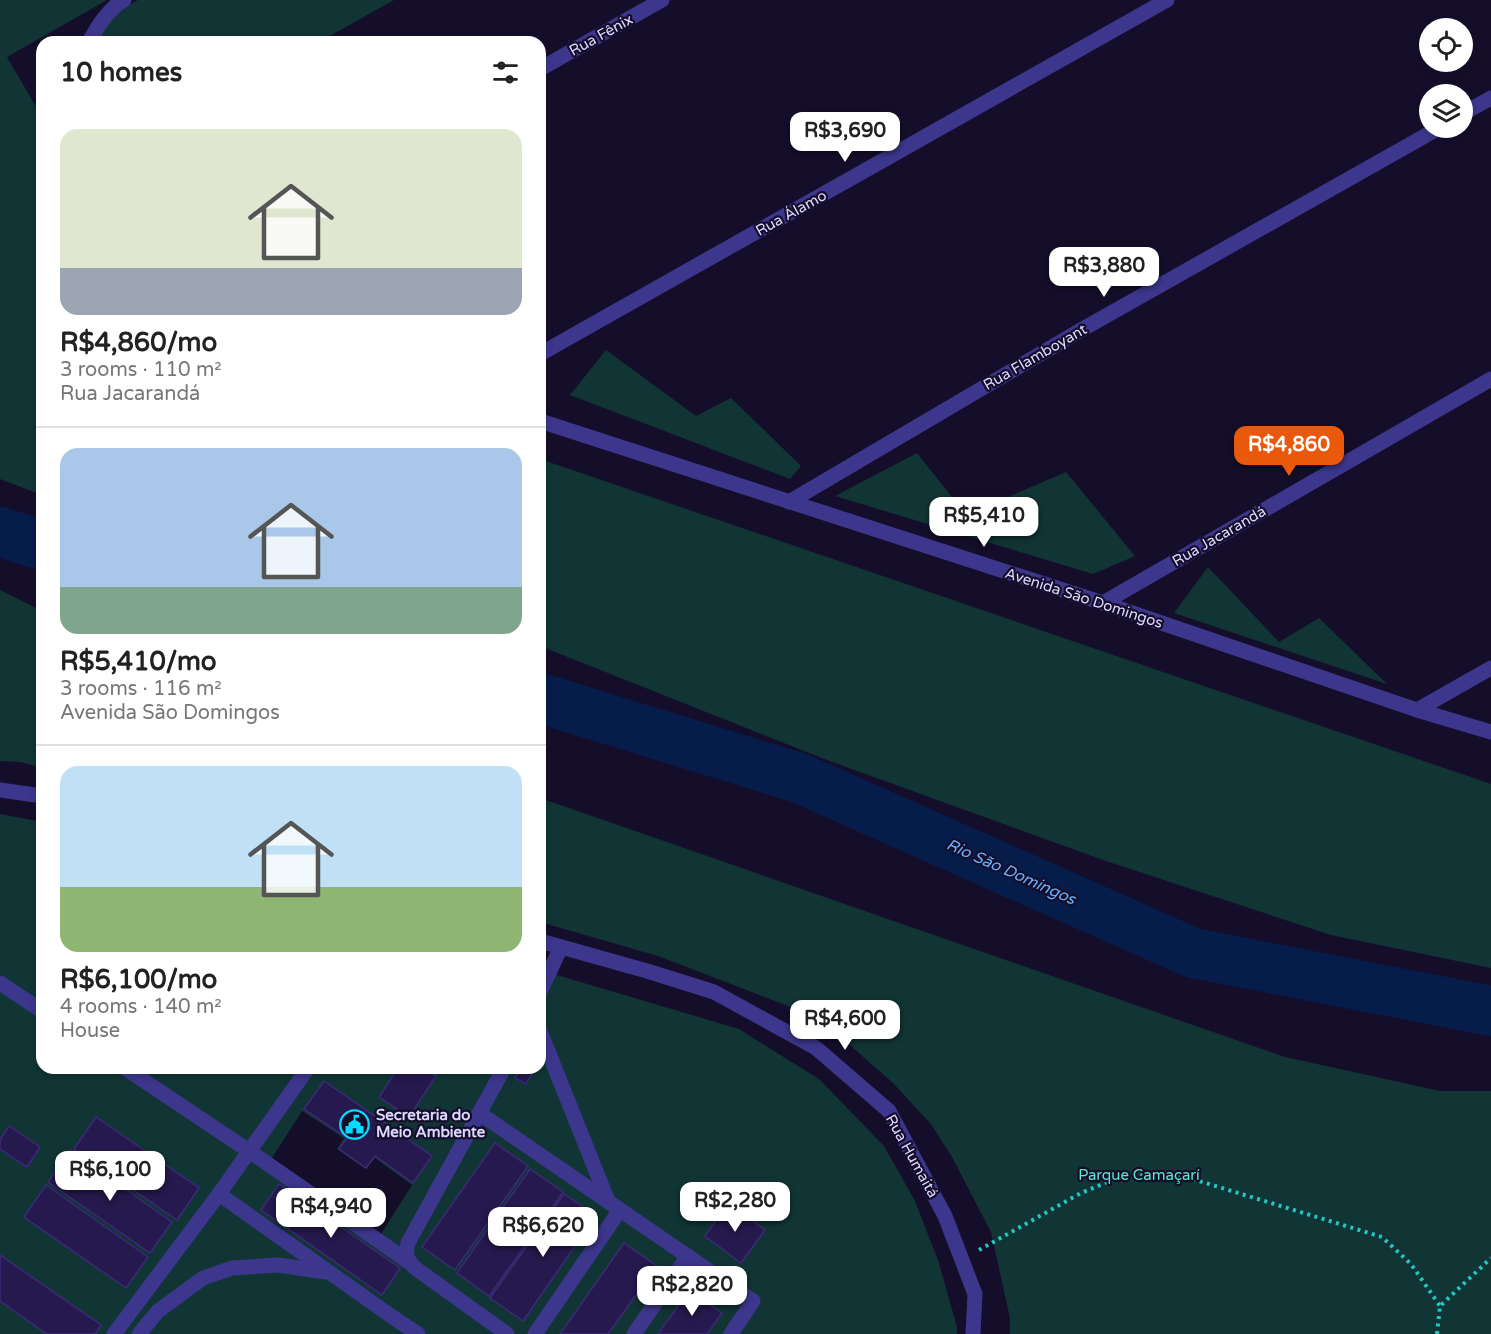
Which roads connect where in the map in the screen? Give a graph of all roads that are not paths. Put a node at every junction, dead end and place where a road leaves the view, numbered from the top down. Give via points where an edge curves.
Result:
1 (124, 0) edge
2 (662, 0) edge
3 (1167, 0) edge
4 (92, 36) edge
5 (546, 66) edge
6 (1491, 98) edge
7 (1473, 108) edge
8 (1421, 138) edge
9 (546, 351) edge
10 (1491, 378) edge
11 (546, 423) edge
12 (789, 502) junction
13 (1103, 603) junction
14 (1491, 668) edge
15 (1417, 710) junction
16 (1491, 732) edge
17 (0, 790) edge
18 (36, 795) edge
19 (546, 943) edge
20 (561, 947) junction
21 (546, 979) edge
22 (0, 983) edge
23 (36, 1007) edge
24 (546, 1045) edge
25 (135, 1074) edge
26 (304, 1074) edge
27 (501, 1074) edge
28 (479, 1113) junction
29 (249, 1151) junction
30 (219, 1194) junction
31 (614, 1206) junction
32 (688, 1256) junction
33 (409, 1262) junction
34 (330, 1273) junction
35 (114, 1334) edge
36 (139, 1334) edge
37 (418, 1334) edge
38 (507, 1334) edge
39 (535, 1334) edge
40 (634, 1334) edge
41 (731, 1334) edge
42 (973, 1334) edge

1 - 4 street via 113,6
2 - 5 street, Rua Fênix
3 - 9 street, Rua Álamo
6 - 7 street
8 - 12 street, Rua Flamboyant via 1081,330
10 - 13 street, Rua Jacarandá
11 - 12 street, Avenida São Domingos
12 - 13 street, Avenida São Domingos
13 - 15 street, Avenida São Domingos
14 - 15 street
15 - 16 street, Avenida São Domingos
17 - 18 street
19 - 20 street, Rua Humaitá
20 - 21 street
20 - 42 street, Rua Humaitá via 714,992 816,1048 889,1111 945,1216 962,1259 975,1294
22 - 23 street
24 - 31 street
25 - 29 street
26 - 29 street
27 - 28 street
28 - 31 street
28 - 33 street via 408,1243
29 - 30 street
29 - 33 street
30 - 34 street
30 - 35 street
31 - 32 street
31 - 39 street
32 - 40 street
32 - 41 street via 753,1300
33 - 38 street
34 - 36 street via 278,1265 232,1268 203,1278 179,1294
34 - 37 street

